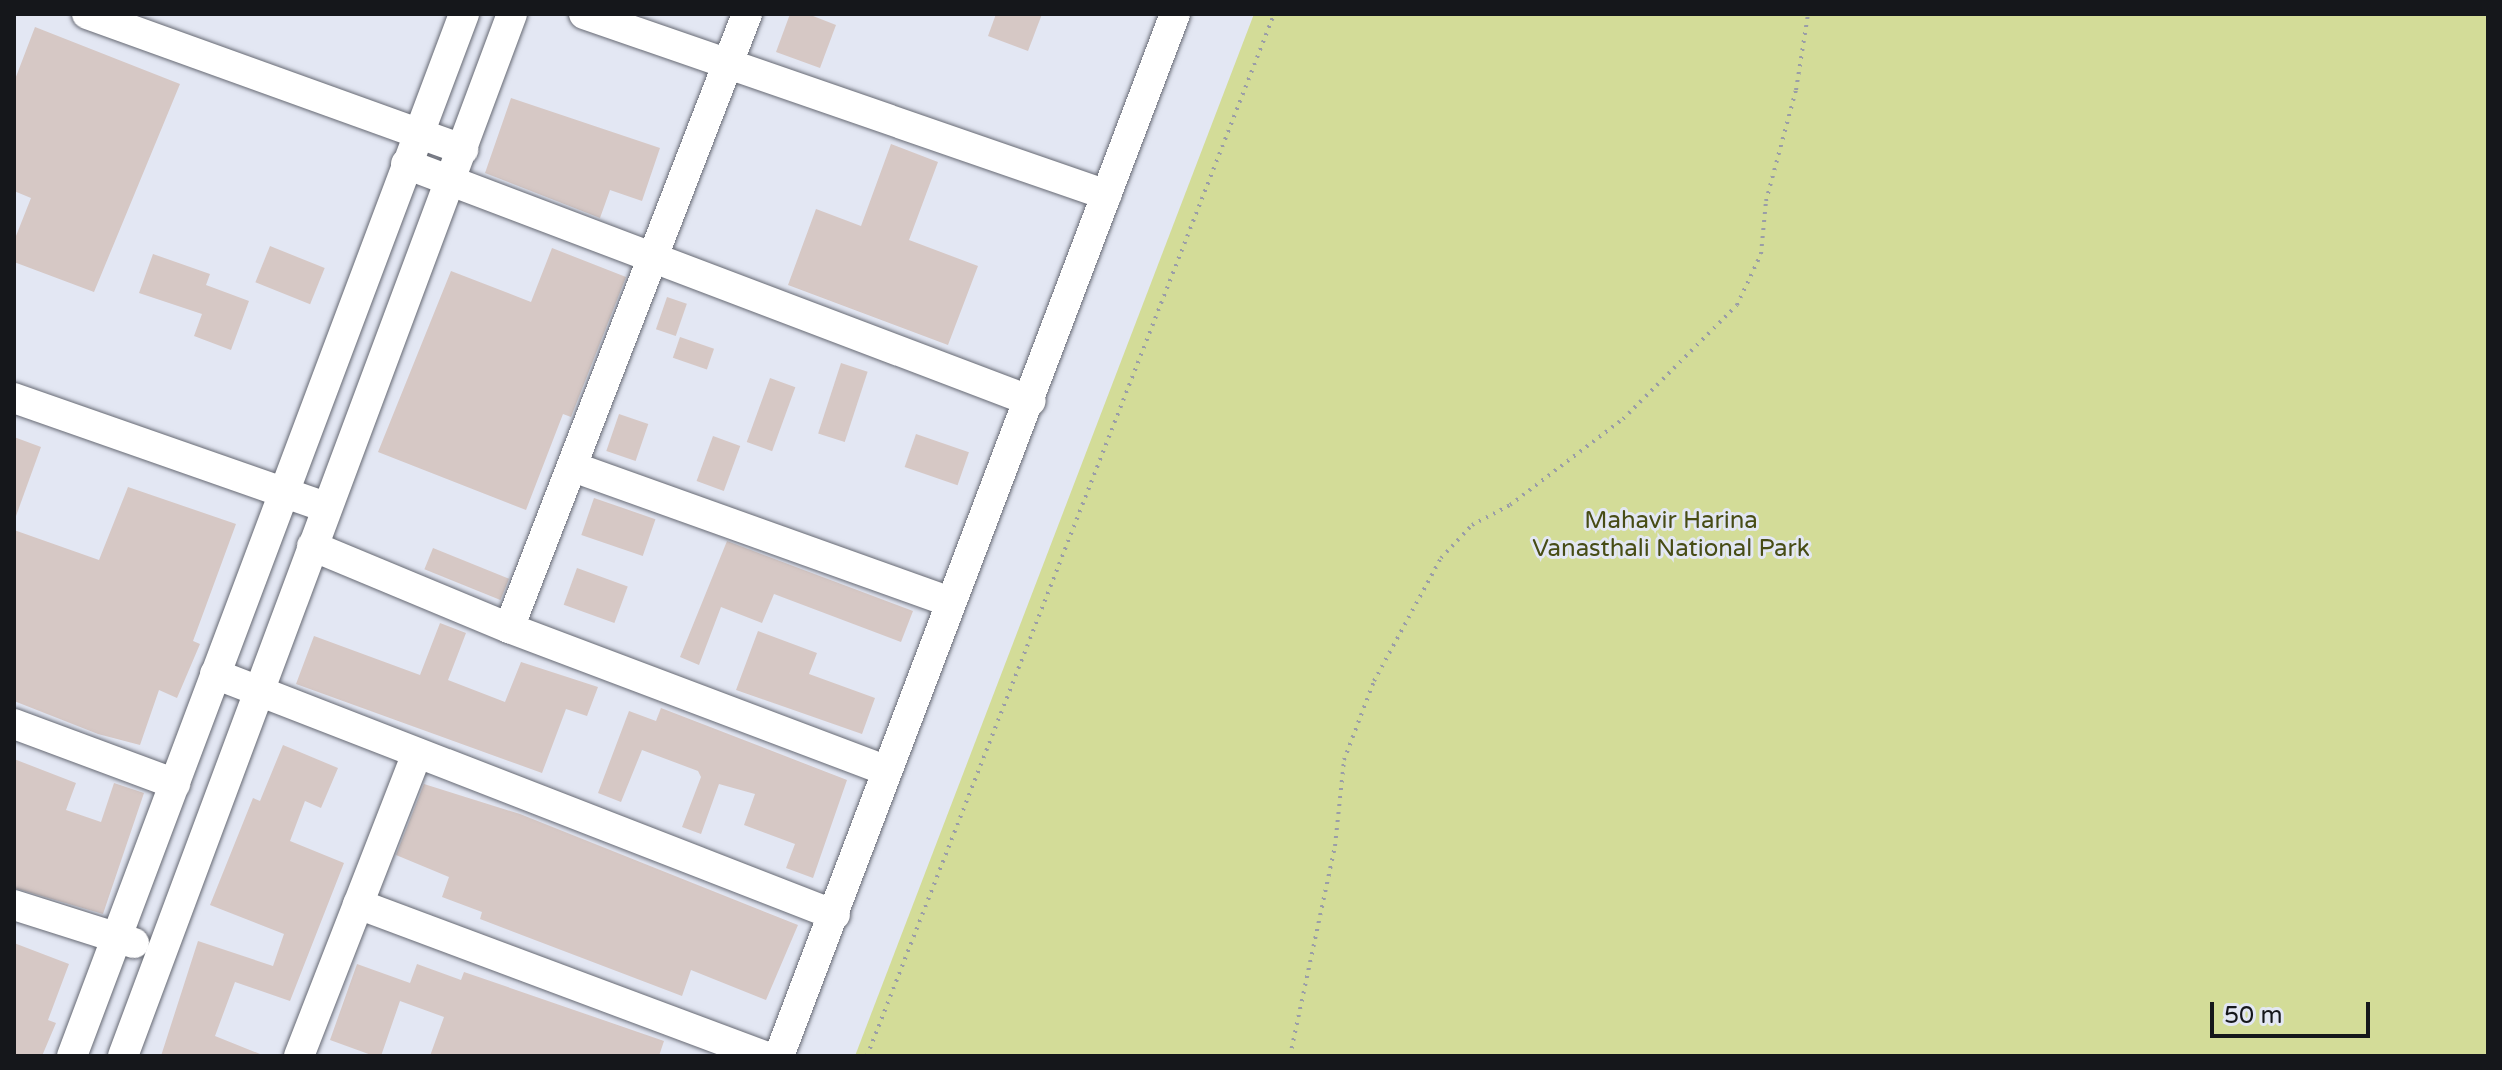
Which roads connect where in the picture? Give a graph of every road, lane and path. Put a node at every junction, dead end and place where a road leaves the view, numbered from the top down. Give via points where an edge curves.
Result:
1 (464, 14) edge
2 (512, 14) edge
3 (584, 14) edge
4 (747, 14) edge
5 (1175, 14) edge
6 (1274, 14) edge
7 (1808, 14) edge
8 (100, 16) edge
9 (728, 63) junction
10 (419, 132) junction
11 (463, 149) junction
12 (406, 164) junction
13 (451, 180) junction
14 (1107, 195) junction
15 (653, 257) junction
16 (14, 398) edge
17 (1031, 401) junction
18 (573, 467) junction
19 (281, 493) junction
20 (326, 507) junction
21 (312, 546) junction
22 (951, 602) junction
23 (509, 628) junction
24 (215, 674) junction
25 (258, 694) junction
26 (14, 724) edge
27 (417, 753) junction
28 (887, 771) junction
29 (175, 784) junction
30 (358, 904) junction
31 (14, 905) edge
32 (835, 915) junction
33 (117, 937) junction
34 (160, 950) junction
35 (303, 1055) edge
36 (72, 1056) edge
37 (123, 1056) edge
38 (764, 1056) edge
39 (779, 1056) edge
40 (867, 1056) edge
41 (1290, 1056) edge

1 - 10 street
2 - 11 street
3 - 9 street
4 - 9 street
5 - 14 street
6 - 40 path
7 - 41 path via 1796,90 1766,201 1761,254 1737,305 1623,419 1510,505 1472,525 1441,558 1374,681 1344,760 1335,846
8 - 10 street
9 - 14 street
9 - 15 street
10 - 11 street
10 - 12 street
11 - 13 street
12 - 13 street
12 - 19 street
13 - 15 street
13 - 20 street
14 - 17 street
15 - 17 street
15 - 18 street
16 - 19 street
17 - 22 street
18 - 22 street
18 - 23 street
19 - 20 street
19 - 24 street
20 - 21 street
21 - 23 street
21 - 25 street
22 - 28 street
23 - 28 street
24 - 25 street
24 - 29 street
25 - 27 street
25 - 34 street
26 - 29 street
27 - 30 street
27 - 32 street
28 - 32 street
29 - 33 street
30 - 35 street
30 - 38 street
31 - 33 street
32 - 39 street
33 - 34 street
33 - 36 street
34 - 37 street

